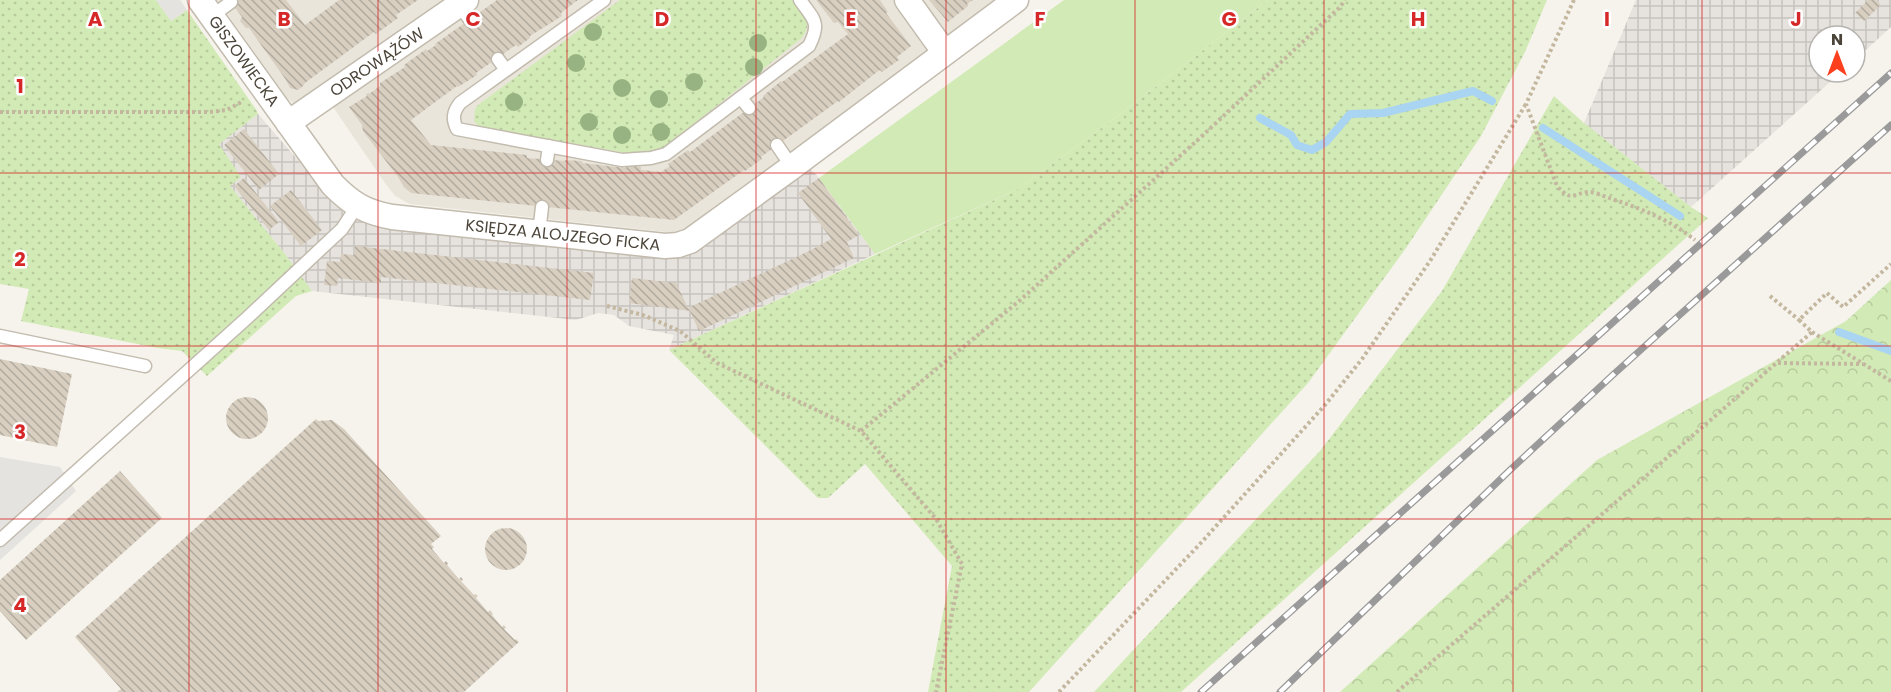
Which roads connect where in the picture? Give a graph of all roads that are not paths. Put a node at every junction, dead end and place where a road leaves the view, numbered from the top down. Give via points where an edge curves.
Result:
1 (604, 0) edge
2 (800, 0) edge
3 (907, 0) edge
4 (1016, 0) edge
5 (214, 6) edge
6 (456, 9) edge
7 (945, 53) junction
8 (498, 59) dead end
9 (506, 70) junction
10 (288, 123) junction
11 (549, 146) junction
12 (777, 146) dead end
13 (547, 160) dead end
14 (792, 167) junction
15 (357, 206) junction
16 (542, 207) dead end
17 (539, 233) junction
18 (0, 336) edge
19 (145, 366) dead end
20 (0, 540) edge

1 - 9 lane
2 - 11 lane via 815,22 816,33 809,46 745,103 666,154 622,160
3 - 7 street
4 - 7 street, KSIĘDZA ALOJZEGO FICKA
5 - 10 street, GISZOWIECKA
6 - 10 street, ODROWĄŻÓW
7 - 14 street, KSIĘDZA ALOJZEGO FICKA
8 - 9 lane
9 - 11 lane via 460,103 453,121 457,129
10 - 15 street, KSIĘDZA ALOJZEGO FICKA via 333,185
11 - 13 lane
12 - 14 lane
14 - 17 street, KSIĘDZA ALOJZEGO FICKA via 678,245
15 - 17 street, KSIĘDZA ALOJZEGO FICKA via 392,217
15 - 20 lane via 342,229 248,318
16 - 17 lane
18 - 19 lane

